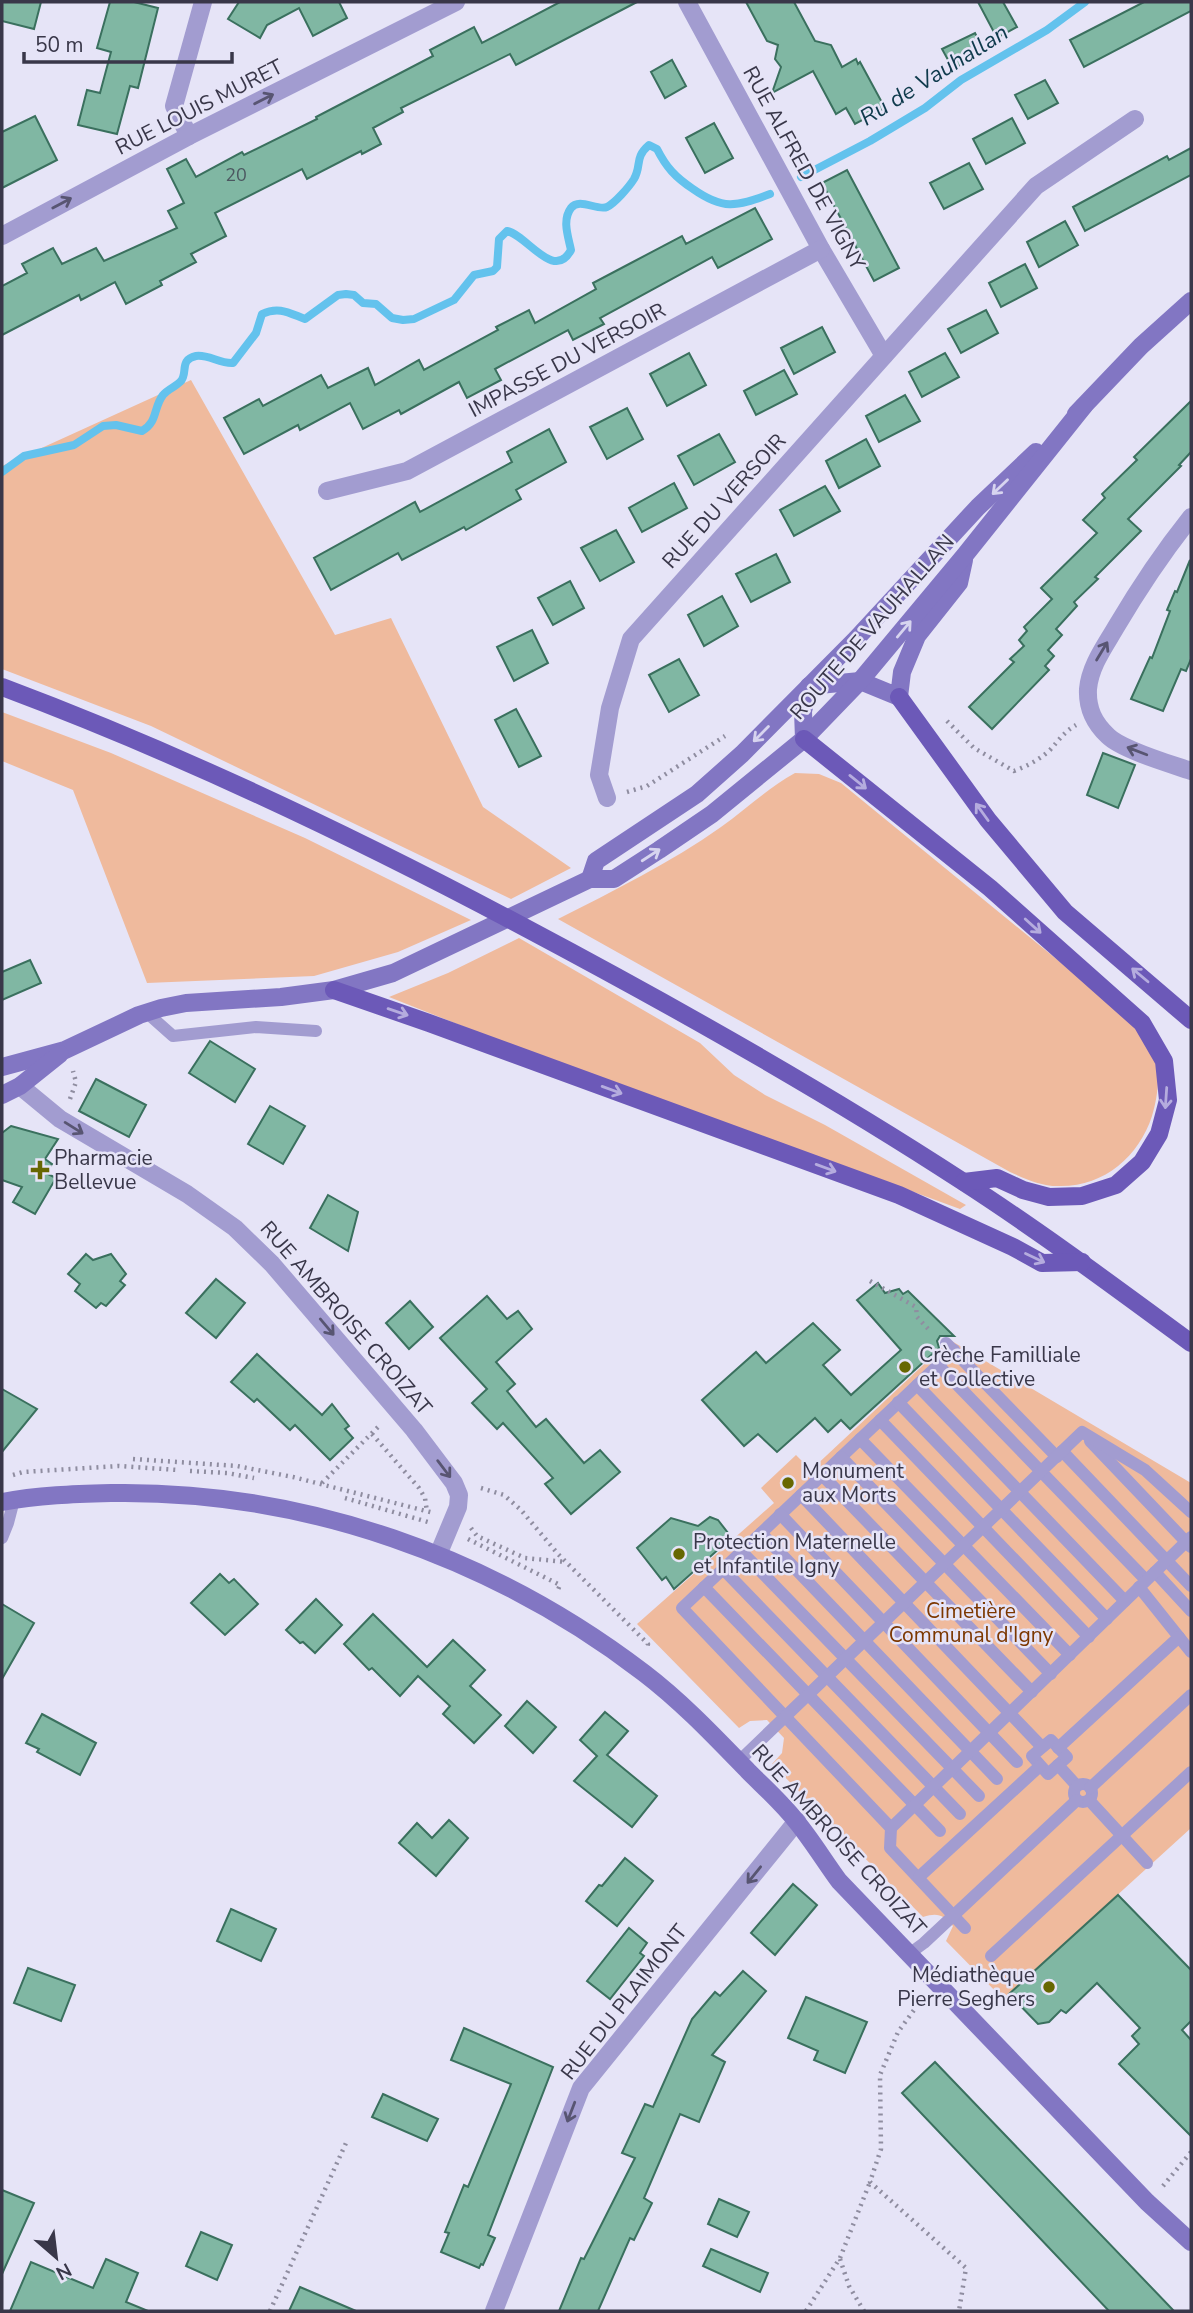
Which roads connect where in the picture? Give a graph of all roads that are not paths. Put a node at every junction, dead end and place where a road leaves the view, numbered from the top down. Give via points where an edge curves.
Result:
1 (203, 2) edge
2 (456, 2) edge
3 (687, 2) edge
4 (1135, 119) dead end
5 (189, 136) junction
6 (2, 236) edge
7 (821, 249) junction
8 (1191, 301) edge
9 (884, 356) junction
10 (1084, 406) junction
11 (327, 491) dead end
12 (1191, 517) edge
13 (965, 555) junction
14 (860, 681) junction
15 (809, 686) junction
16 (2, 687) edge
17 (899, 697) junction
18 (804, 739) junction
19 (1191, 771) edge
20 (607, 798) road end
21 (590, 879) junction
22 (334, 990) junction
23 (146, 1013) junction
24 (1191, 1020) edge
25 (316, 1031) dead end
26 (65, 1049) junction
27 (2, 1067) edge
28 (20, 1086) junction
29 (2, 1095) edge
30 (964, 1182) junction
31 (1082, 1262) junction
32 (1191, 1343) edge
33 (938, 1365) junction
34 (917, 1385) junction
35 (898, 1402) junction
36 (880, 1420) junction
37 (1082, 1432) junction
38 (860, 1439) junction
39 (1059, 1454) junction
40 (841, 1457) junction
41 (1041, 1471) junction
42 (822, 1475) junction
43 (1020, 1492) junction
44 (801, 1495) junction
45 (8, 1501) edge
46 (1002, 1510) junction
47 (1191, 1512) edge
48 (780, 1514) junction
49 (983, 1528) junction
50 (761, 1533) junction
51 (2, 1538) edge
52 (1190, 1542) edge
53 (964, 1546) junction
54 (741, 1551) junction
55 (435, 1554) junction
56 (1167, 1560) junction
57 (945, 1564) junction
58 (723, 1569) junction
59 (1147, 1580) junction
60 (927, 1583) junction
61 (1191, 1586) edge
62 (704, 1587) junction
63 (1125, 1601) junction
64 (905, 1604) junction
65 (1191, 1611) edge
66 (1107, 1619) junction
67 (884, 1623) junction
68 (1088, 1637) junction
69 (1179, 1637) junction
70 (866, 1642) junction
71 (1191, 1652) edge
72 (1070, 1655) junction
73 (846, 1660) junction
74 (1051, 1674) junction
75 (828, 1678) junction
76 (1032, 1692) junction
77 (1191, 1695) edge
78 (809, 1696) junction
79 (1012, 1712) junction
80 (787, 1717) junction
81 (990, 1733) junction
82 (1042, 1747) junction
83 (1059, 1748) junction
84 (971, 1752) junction
85 (739, 1761) junction
86 (1017, 1762) dead end
87 (1058, 1765) junction
88 (1041, 1766) junction
89 (953, 1769) junction
90 (1191, 1772) edge
91 (997, 1779) dead end
92 (934, 1787) junction
93 (1083, 1794) junction
94 (979, 1796) dead end
95 (915, 1805) junction
96 (960, 1814) dead end
97 (797, 1821) junction
98 (891, 1828) junction
99 (940, 1831) dead end
100 (1122, 1836) junction
101 (1147, 1863) dead end
102 (919, 1877) junction
103 (954, 1916) junction
104 (965, 1928) dead end
105 (909, 1954) junction
106 (992, 1956) dead end
107 (1191, 2242) edge
108 (494, 2311) edge

1 - 5 street via 174,106
5 -> 2 street, RUE LOUIS MURET
3 - 7 street, RUE ALFRED DE VIGNY
4 - 9 street, RUE DU VERSOIR via 1036,186
6 -> 5 street, RUE LOUIS MURET
7 - 9 street, RUE ALFRED DE VIGNY
7 - 11 street, IMPASSE DU VERSOIR via 407,471
8 - 10 main road, ROUTE DE VAUHALLAN
9 - 20 street, RUE DU VERSOIR via 631,639 610,708 601,762
10 - 13 main road, ROUTE DE VAUHALLAN
10 -> 15 main road, ROUTE DE VAUHALLAN via 978,507
19 -> 12 street via 1111,739 1088,704 1095,662 1160,556
14 -> 13 main road, ROUTE DE VAUHALLAN
13 - 17 main road via 959,583 917,636 902,672
14 - 15 main road
14 - 17 main road
14 - 18 main road, ROUTE DE VAUHALLAN
15 - 18 main road via 803,711
15 -> 21 main road, ROUTE DE VAUHALLAN via 697,794 596,861
16 - 30 main road via 242,787 408,865 616,976
24 -> 17 main road via 1065,912 988,820
21 -> 18 main road, ROUTE DE VAUHALLAN via 614,879 659,850 712,814
18 -> 30 main road via 990,888 1122,1004 1142,1023 1164,1061 1168,1100 1159,1134 1142,1162 1116,1185 1082,1196 1049,1197 998,1178
21 - 22 main road, ROUTE DE VAUHALLAN via 405,967
22 - 23 main road, ROUTE DE VAUHALLAN via 186,1003
22 -> 31 main road via 899,1195 1042,1263
23 - 25 lane via 173,1037 256,1027
23 - 26 main road, ROUTE DE VAUHALLAN
26 - 27 main road, ROUTE DE VAUHALLAN
26 - 28 main road, ROUTE DE VAUHALLAN
28 - 29 main road, ROUTE DE VAUHALLAN
28 -> 55 street, RUE AMBROISE CROIZAT via 60,1119 187,1194 235,1228 272,1264 454,1483 458,1507
30 - 31 main road
31 - 32 main road
33 - 34 lane
33 - 39 lane via 950,1347
33 - 41 lane
34 - 35 lane
34 - 43 lane
35 - 36 lane
35 - 46 lane
36 - 38 lane
36 - 49 lane
37 - 39 lane
37 - 47 lane via 1145,1470
37 - 52 lane
38 - 40 lane
38 - 53 lane
39 - 41 lane
39 - 56 lane
40 - 42 lane
40 - 57 lane
41 - 43 lane
41 - 59 lane
42 - 44 lane
42 - 60 lane
43 - 46 lane
43 - 63 lane
44 - 48 lane
44 - 64 lane
45 - 51 lane via 8,1524
45 - 55 main road, RUE AMBROISE CROIZAT via 84,1494 206,1497 286,1508
46 - 49 lane
46 - 66 lane
48 - 50 lane
48 - 67 lane
49 - 53 lane
49 - 68 lane
50 - 54 lane
50 - 70 lane
52 - 56 lane
53 - 57 lane
53 - 72 lane
54 - 58 lane
54 - 73 lane
55 - 85 main road, RUE AMBROISE CROIZAT via 548,1609 644,1674
56 - 59 lane
56 - 61 lane
57 - 60 lane
57 - 74 lane
58 - 62 lane
58 - 75 lane
59 - 63 lane
59 - 65 lane
59 - 69 lane
60 - 64 lane
60 - 76 lane
62 - 78 lane
62 - 80 lane via 682,1608
63 - 66 lane
64 - 67 lane
64 - 79 lane
66 - 68 lane
67 - 70 lane
67 - 81 lane
68 - 72 lane
69 - 71 lane
69 - 83 lane
70 - 73 lane
70 - 84 lane
72 - 74 lane
73 - 75 lane
73 - 89 lane
74 - 76 lane
75 - 78 lane
75 - 92 lane
76 - 79 lane
77 - 93 lane
78 - 80 lane
78 - 95 lane
79 - 81 lane
79 - 82 lane
80 - 85 lane
80 - 98 lane
81 - 84 lane
81 - 86 lane
82 - 83 lane via 1051,1740
82 - 88 lane via 1032,1756
83 - 87 lane via 1067,1757
84 - 89 lane
84 - 91 lane
85 - 97 main road, RUE AMBROISE CROIZAT
87 - 88 lane via 1048,1774
87 - 93 lane
88 - 102 lane
89 - 92 lane
89 - 94 lane
90 - 100 lane
92 - 95 lane
92 - 96 lane
93 - 100 lane
93 - 103 lane
95 - 98 lane
95 - 99 lane
97 - 105 main road, RUE AMBROISE CROIZAT via 839,1881
97 -> 108 street, RUE DU PLAIMONT via 581,2088
98 - 102 lane via 890,1848
100 - 101 lane
100 - 106 lane
102 - 103 lane
103 - 104 lane
103 - 105 lane
105 - 107 main road, RUE AMBROISE CROIZAT

